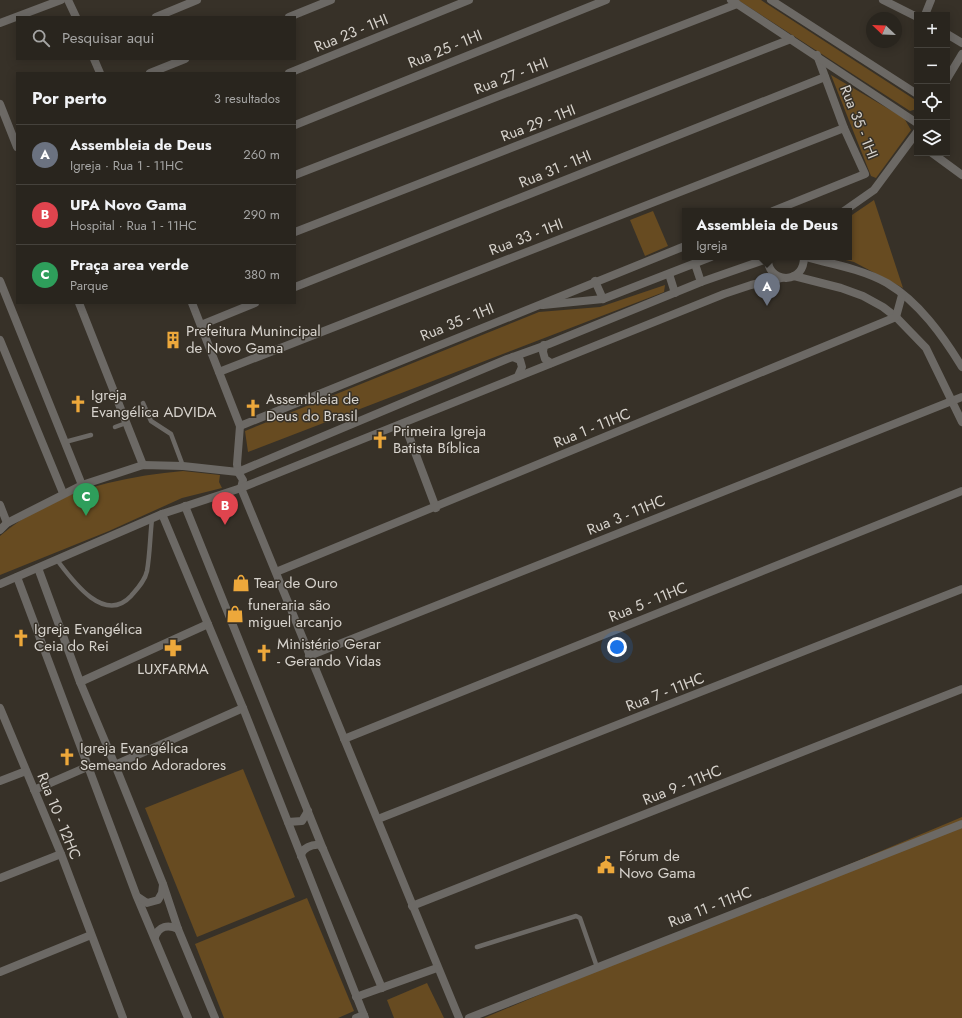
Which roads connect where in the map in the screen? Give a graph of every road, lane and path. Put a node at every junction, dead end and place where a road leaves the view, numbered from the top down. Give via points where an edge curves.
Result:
1 (61, 0) edge
2 (68, 0) edge
3 (197, 0) edge
4 (331, 0) edge
5 (469, 0) edge
6 (606, 0) edge
7 (771, 0) edge
8 (883, 0) edge
9 (931, 0) edge
10 (734, 2) edge
11 (926, 12) edge
12 (19, 16) edge
13 (76, 16) edge
14 (158, 16) edge
15 (291, 16) edge
16 (914, 16) edge
17 (16, 17) edge
18 (0, 23) edge
19 (950, 36) edge
20 (791, 39) junction
21 (962, 43) edge
22 (962, 54) edge
23 (817, 55) junction
24 (94, 60) edge
25 (182, 60) edge
26 (100, 72) edge
27 (152, 72) edge
28 (291, 72) edge
29 (950, 74) edge
30 (826, 77) junction
31 (914, 92) edge
32 (0, 104) edge
33 (914, 121) edge
34 (296, 125) edge
35 (844, 128) junction
36 (914, 136) edge
37 (16, 144) edge
38 (936, 156) edge
39 (296, 175) edge
40 (962, 175) edge
41 (780, 208) edge
42 (848, 208) edge
43 (296, 232) edge
44 (682, 247) edge
45 (704, 260) edge
46 (762, 260) edge
47 (768, 260) edge
48 (803, 260) edge
49 (815, 260) edge
50 (695, 264) junction
51 (669, 274) junction
52 (794, 276) junction
53 (782, 278) junction
54 (0, 281) edge
55 (595, 281) junction
56 (701, 282) junction
57 (296, 287) edge
58 (675, 293) junction
59 (902, 295) junction
60 (603, 299) junction
61 (79, 304) edge
62 (192, 304) edge
63 (252, 304) edge
64 (533, 306) junction
65 (896, 317) junction
66 (200, 324) junction
67 (0, 340) edge
68 (544, 346) junction
69 (513, 357) junction
70 (961, 362) edge
71 (551, 363) junction
72 (219, 372) junction
73 (518, 376) junction
74 (962, 397) edge
75 (953, 400) junction
76 (143, 403) dead end
77 (962, 422) edge
78 (126, 423) junction
79 (404, 423) junction
80 (240, 426) junction
81 (115, 427) dead end
82 (91, 435) dead end
83 (65, 442) junction
84 (143, 465) junction
85 (183, 466) junction
86 (238, 472) junction
87 (82, 484) junction
88 (241, 488) junction
89 (962, 491) edge
90 (63, 493) junction
91 (0, 505) edge
92 (185, 506) junction
93 (436, 508) junction
94 (162, 514) junction
95 (152, 519) junction
96 (7, 523) junction
97 (0, 530) edge
98 (57, 560) junction
99 (38, 568) junction
100 (276, 572) junction
101 (17, 577) junction
102 (0, 584) edge
103 (962, 589) edge
104 (208, 624) junction
105 (309, 656) junction
106 (80, 682) junction
107 (962, 689) edge
108 (0, 708) edge
109 (243, 708) junction
110 (344, 739) junction
111 (115, 765) junction
112 (87, 767) junction
113 (26, 771) junction
114 (0, 781) edge
115 (34, 790) junction
116 (308, 811) junction
117 (378, 819) junction
118 (288, 822) junction
119 (962, 824) edge
120 (323, 849) junction
121 (60, 854) junction
122 (301, 856) junction
123 (0, 878) edge
124 (163, 884) junction
125 (138, 897) junction
126 (412, 906) junction
127 (178, 929) junction
128 (91, 935) junction
129 (155, 937) junction
130 (476, 947) dead end
131 (596, 967) junction
132 (437, 968) junction
133 (0, 972) edge
134 (382, 988) junction
135 (356, 997) junction
136 (362, 1017) edge
137 (123, 1018) edge
138 (188, 1018) edge
139 (215, 1018) edge
140 (459, 1018) edge
141 (469, 1018) edge

1 - 12 street
2 - 13 street
3 - 14 street
4 - 15 street
5 - 28 street, Rua 23 - 1HI
6 - 34 street, Rua 25 - 1HI
7 - 31 street
8 - 16 street
9 - 11 street
10 - 20 street
10 - 39 street, Rua 27 - 1HI
17 - 18 street
19 - 21 street
20 - 23 street
20 - 43 street, Rua 29 - 1HI
22 - 29 street
23 - 30 street, Rua 35 - 1HI
23 - 33 street
24 - 26 street
25 - 27 street
30 - 35 street, Rua 35 - 1HI
30 - 57 street, Rua 31 - 1HI
32 - 37 street
35 - 41 street, Rua 35 - 1HI via 865,174
35 - 72 street, Rua 33 - 1HI
36 - 42 street via 874,190
38 - 40 street
44 - 55 street, Rua 35 - 1HI
45 - 50 street
46 - 56 street
47 - 53 street via 770,269
48 - 52 street via 802,268
49 - 59 street via 860,272 887,283
50 - 51 street
50 - 56 street
51 - 58 street
51 - 60 street
52 - 53 street
52 - 65 street via 863,296
53 - 71 street via 724,294
54 - 83 street
55 - 60 street
55 - 64 street, Rua 35 - 1HI
56 - 58 street
58 - 68 street
59 - 65 street
59 - 70 street via 932,323
60 - 64 street
61 - 78 street
62 - 66 street
63 - 66 street
64 - 80 street, Rua 35 - 1HI
65 - 75 street via 926,348
65 - 93 street, Rua 1 - 11HC
66 - 72 street
67 - 90 street
68 - 69 street
68 - 71 street via 545,359
69 - 73 street via 520,360 522,367
69 - 86 street
71 - 73 street
72 - 80 street
73 - 79 street
74 - 75 street, Rua 3 - 11HC
75 - 77 street
75 - 105 street, Rua 3 - 11HC
76 - 85 lane via 151,420 171,434
78 - 81 lane
78 - 84 street
79 - 88 street
79 - 93 street
80 - 86 street
82 - 83 lane
83 - 87 street
84 - 85 street
84 - 87 street
85 - 86 street
86 - 88 street via 243,480
87 - 90 street
88 - 92 street
88 - 100 street
89 - 110 street, Rua 5 - 11HC
90 - 96 street
91 - 96 street
92 - 94 street
92 - 116 street
93 - 100 street, Rua 1 - 11HC
94 - 95 street
94 - 104 street
95 - 98 street
95 - 98 lane via 147,573 139,588 125,603 112,606 94,600 78,587
96 - 97 street
98 - 99 street
99 - 101 street
99 - 106 street
100 - 105 street
101 - 102 street
101 - 112 street
103 - 117 street, Rua 7 - 11HC
104 - 106 street
104 - 109 street
105 - 110 street
106 - 111 street
107 - 126 street, Rua 9 - 11HC
108 - 113 street, Rua 10 - 12HC
109 - 111 street
109 - 118 street
110 - 117 street
111 - 124 street
112 - 115 street
112 - 125 street
113 - 114 street
113 - 115 street, Rua 10 - 12HC
115 - 121 street, Rua 10 - 12HC
116 - 118 street via 302,821
116 - 120 street
117 - 126 street
118 - 122 street
119 - 131 street, Rua 11 - 11HC
120 - 122 street via 320,846 311,846 303,851
120 - 134 street
121 - 123 street
121 - 128 street, Rua 10 - 12HC
122 - 135 street
124 - 125 street via 158,900 147,903
124 - 127 street
125 - 129 street
126 - 132 street
127 - 129 street via 171,925 160,928
127 - 139 street
128 - 133 street
128 - 137 street, Rua 10 - 12HC
129 - 138 street
130 - 131 lane via 576,916 580,918
131 - 141 street, Rua 11 - 11HC
132 - 134 street
132 - 140 street
134 - 135 street
135 - 136 street

